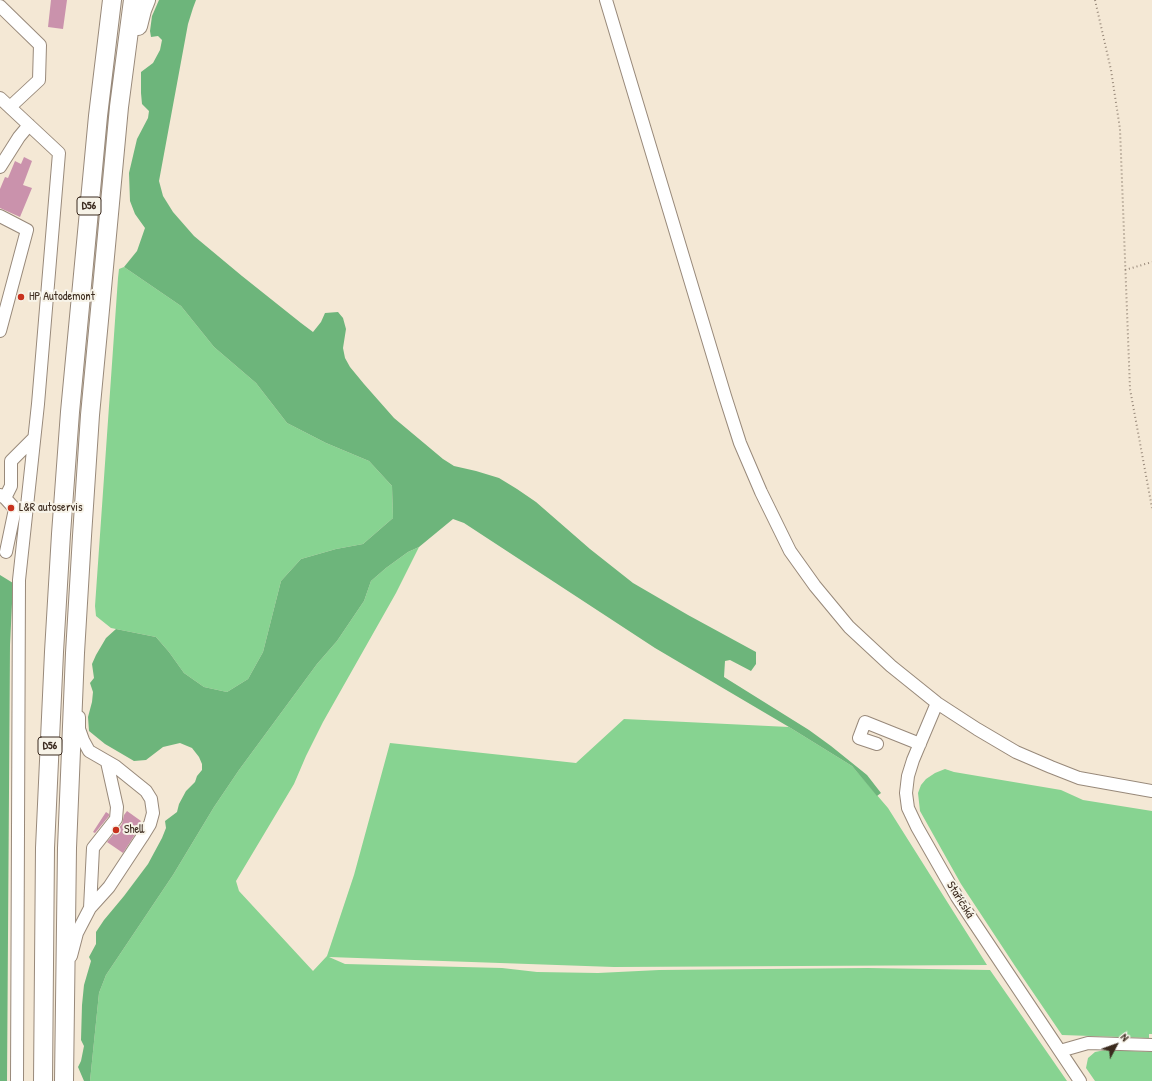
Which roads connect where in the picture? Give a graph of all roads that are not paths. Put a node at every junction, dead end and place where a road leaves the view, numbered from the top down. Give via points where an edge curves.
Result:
1 (112, 0) edge
2 (133, 0) edge
3 (146, 0) edge
4 (606, 0) edge
5 (0, 6) edge
6 (0, 98) edge
7 (10, 107) junction
8 (119, 107) junction
9 (29, 125) junction
10 (0, 167) edge
11 (0, 216) edge
12 (0, 331) edge
13 (34, 438) junction
14 (6, 459) edge
15 (3, 496) edge
16 (6, 552) dead end
17 (75, 653) junction
18 (937, 703) junction
19 (877, 744) dead end
20 (920, 744) junction
21 (106, 762) junction
22 (1152, 791) edge
23 (90, 908) junction
24 (64, 1011) junction
25 (1152, 1045) edge
26 (1060, 1051) junction
27 (17, 1081) edge
28 (43, 1081) edge
29 (64, 1081) edge
30 (1080, 1081) edge

1 - 28 highway, D56 via 97,124 70,404 59,558 46,848
2 - 8 highway, D56
3 - 8 highway
4 - 18 street via 725,396 740,443 761,492 790,551 845,621 892,666
5 - 7 street via 40,45 39,80
6 - 7 street
7 - 9 street
8 - 17 highway, D56 via 90,415
9 - 10 street
9 - 13 street via 59,153
11 - 12 street via 27,230
13 - 14 street
13 - 27 street via 20,580
14 - 15 street via 11,486
15 - 16 street via 15,509
17 - 21 street via 79,729 89,751
17 - 24 highway, D56 via 67,848
18 - 20 street, Staříčská
18 - 22 street via 1016,752 1051,767 1079,778
19 - 20 street via 859,738 865,722
20 - 26 street, Staříčská via 908,776 908,808 957,897
21 - 23 street via 117,807 116,819 93,848
21 - 23 street via 115,766 146,791 151,799 153,813 150,824 109,887
23 - 24 street via 75,939
24 - 29 highway, D56
25 - 26 street via 1088,1043
26 - 30 street, Staříčská

